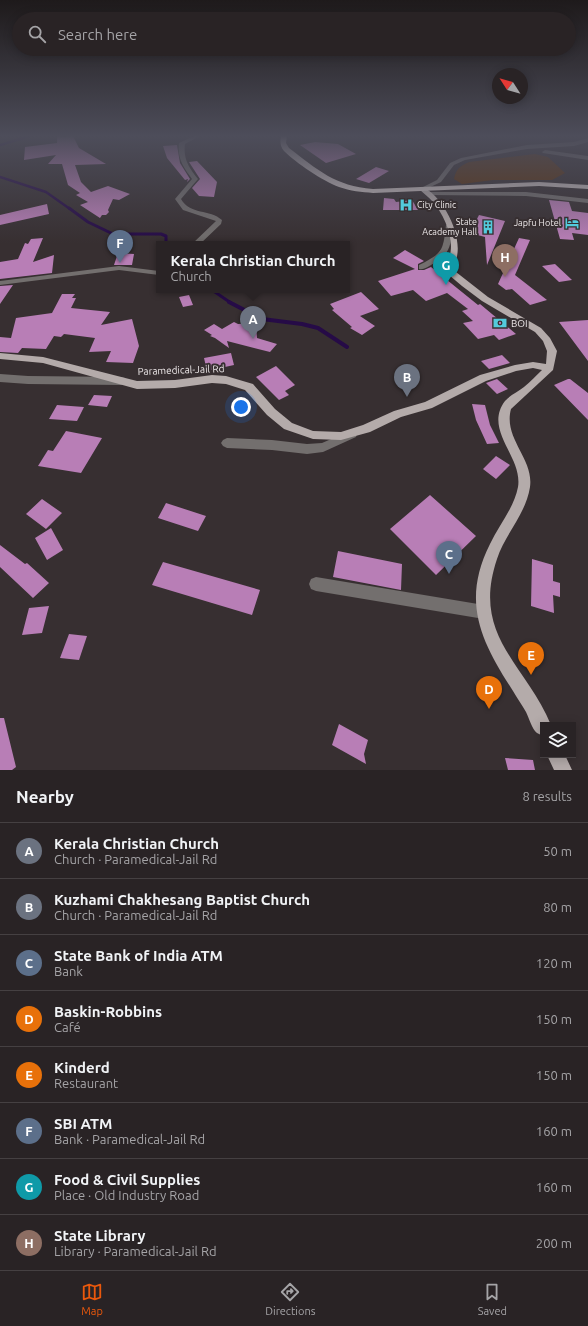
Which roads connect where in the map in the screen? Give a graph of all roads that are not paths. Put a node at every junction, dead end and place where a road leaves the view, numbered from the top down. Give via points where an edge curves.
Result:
1 (189, 172) edge
2 (317, 172) edge
3 (446, 172) edge
4 (588, 187) edge
5 (426, 192) junction
6 (588, 201) edge
7 (449, 225) junction
8 (199, 241) edge
9 (422, 267) dead end
10 (156, 273) edge
11 (0, 283) edge
12 (0, 356) edge
13 (550, 368) junction
14 (0, 378) edge
15 (125, 382) junction
16 (355, 432) junction
17 (227, 443) dead end
18 (316, 584) dead end
19 (484, 612) junction
20 (540, 722) edge
21 (557, 758) edge
22 (563, 770) edge

1 - 8 street via 195,179 178,199 180,205 219,220 219,223
2 - 5 highway via 339,185 352,189
3 - 5 street
4 - 5 highway via 539,184
5 - 6 street via 526,194
5 - 7 main road via 443,211
7 - 9 street via 448,243 443,253
7 - 13 main road via 455,247 450,264 452,273 486,299 538,330 552,351
10 - 11 street via 112,268
12 - 15 main road, Paramedical-Jail Rd via 43,360
13 - 16 main road, Paramedical-Jail Rd via 533,365 489,376 428,405
13 - 19 main road via 512,400 503,418 508,437 522,464 525,484 522,498 490,558 482,586
14 - 15 street
15 - 16 main road, Paramedical-Jail Rd via 152,385 226,380 249,387 271,412 288,426 312,434 341,436
16 - 17 street via 328,445 314,448
18 - 19 street
19 - 20 main road via 484,620 494,647
21 - 22 main road

